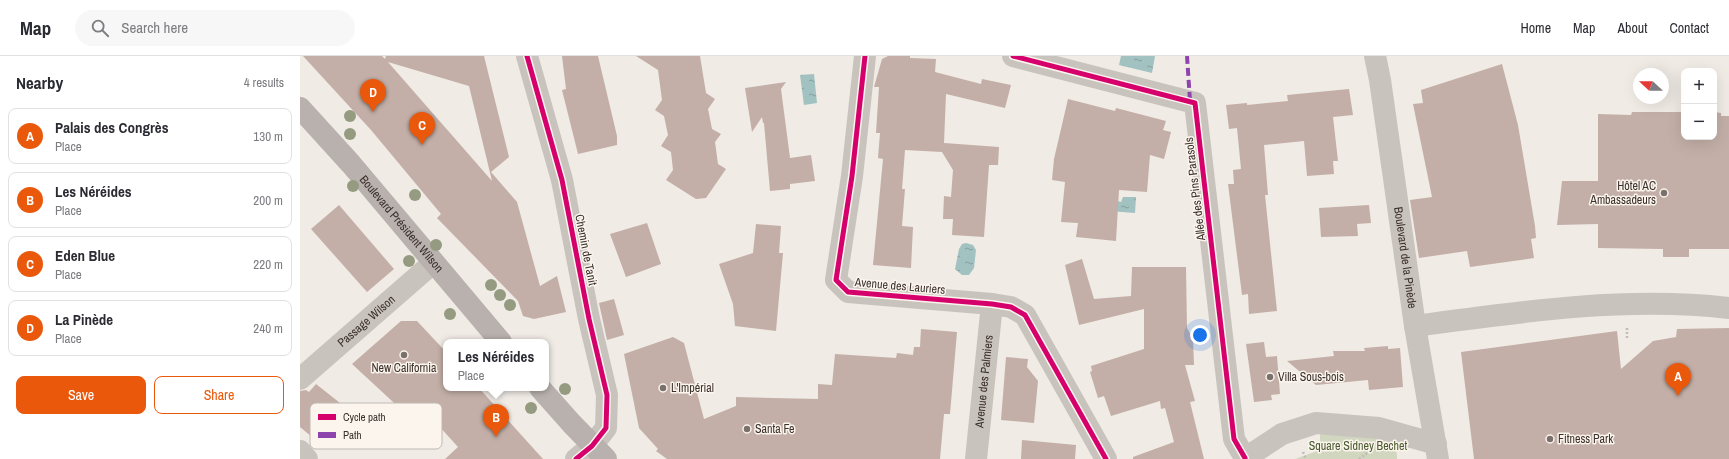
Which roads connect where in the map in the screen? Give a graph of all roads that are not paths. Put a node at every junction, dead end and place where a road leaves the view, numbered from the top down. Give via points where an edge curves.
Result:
1 (527, 56) edge
2 (865, 56) edge
3 (1013, 56) edge
4 (1375, 56) edge
5 (300, 108) edge
6 (433, 263) junction
7 (992, 304) junction
8 (1729, 308) edge
9 (1415, 326) junction
10 (498, 339) edge
11 (300, 379) edge
12 (542, 391) edge
13 (300, 451) edge
14 (1437, 451) edge
15 (591, 455) edge
16 (1244, 458) edge
17 (307, 459) edge
18 (976, 459) edge
19 (1106, 459) edge

1 - 15 street, Chemin de Tanit via 562,180 589,319 607,395 606,428
2 - 7 street, Avenue des Lauriers via 852,176 836,280 848,292
3 - 16 street, Allée des Pins Parasols via 1195,103 1234,439
4 - 9 street, Boulevard de la Pinède
5 - 6 main road, Boulevard Président Wilson via 351,164
6 - 10 main road, Boulevard Président Wilson
6 - 11 street, Passage Wilson
7 - 18 street, Avenue des Palmiers
7 - 19 street, Avenue des Lauriers via 1011,307 1025,316
8 - 9 street via 1663,304 1592,307 1502,314
9 - 14 street, Boulevard de la Pinède
12 - 15 main road
13 - 17 street
14 - 16 street via 1379,428 1316,423 1282,434

